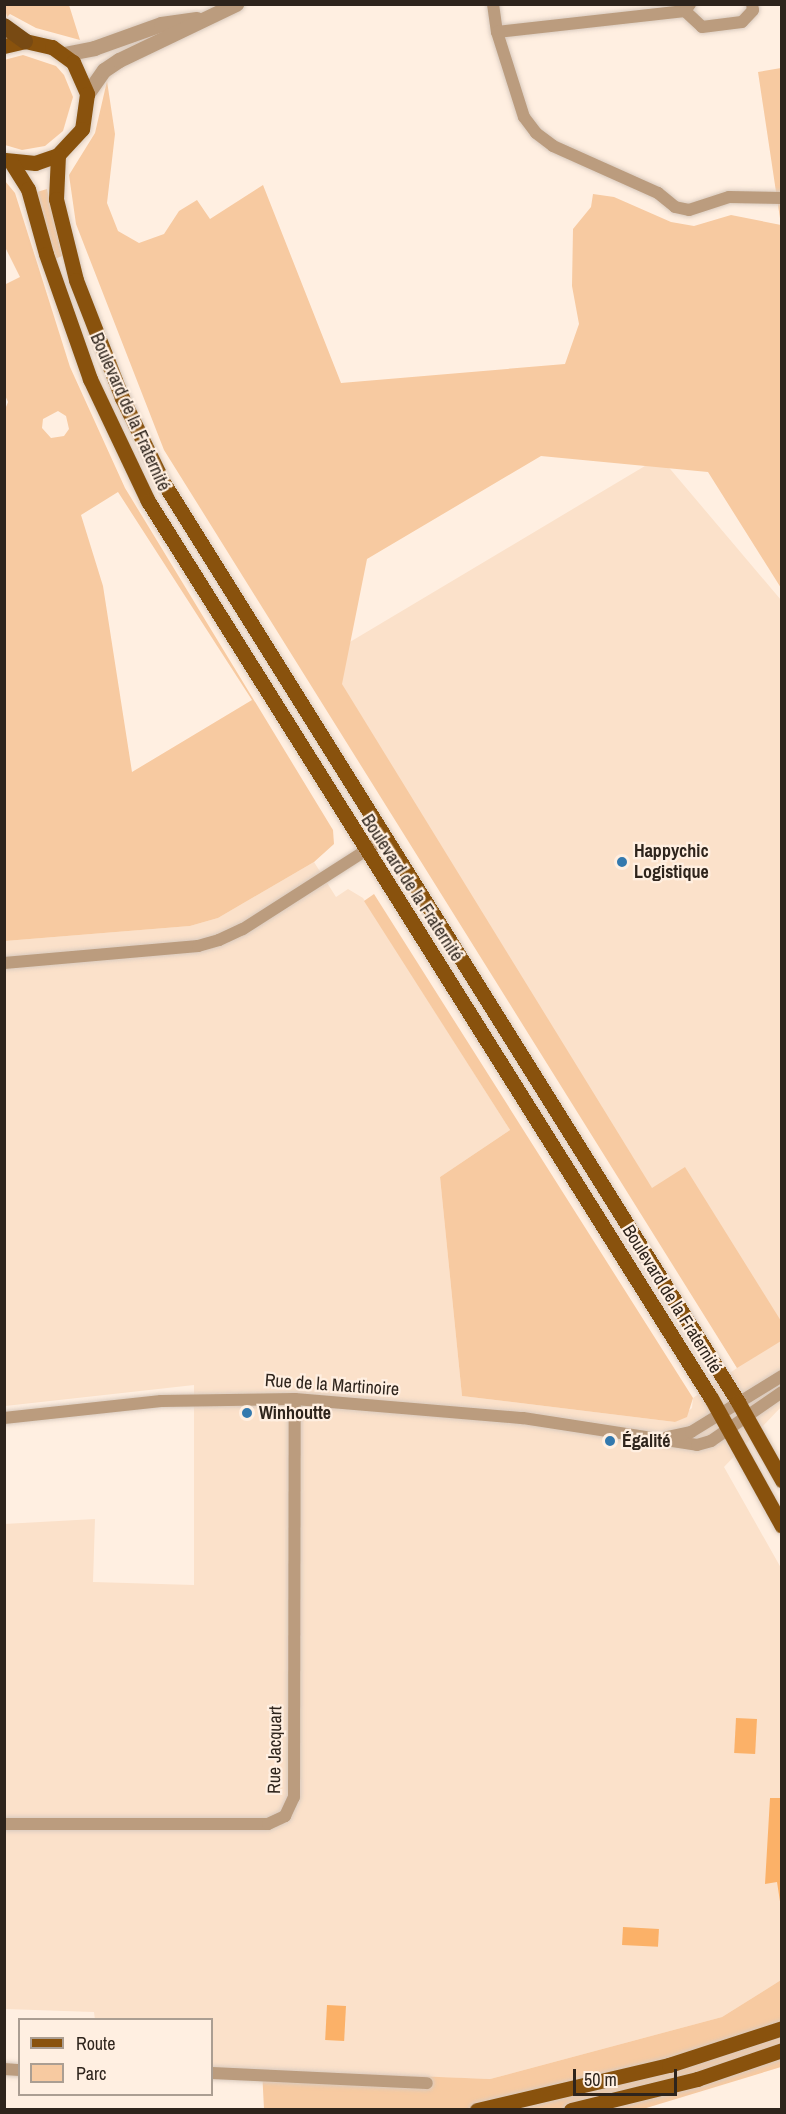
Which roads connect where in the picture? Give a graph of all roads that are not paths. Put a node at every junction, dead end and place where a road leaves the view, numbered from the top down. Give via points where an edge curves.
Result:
1 (236, 4) edge
2 (493, 4) edge
3 (752, 4) edge
4 (687, 8) edge
5 (206, 18) junction
6 (4, 26) edge
7 (496, 32) junction
8 (25, 41) junction
9 (4, 46) edge
10 (64, 54) junction
11 (87, 94) junction
12 (58, 155) junction
13 (8, 161) edge
14 (782, 198) edge
15 (384, 838) junction
16 (364, 851) junction
17 (4, 963) edge
18 (781, 1376) edge
19 (782, 1392) edge
20 (295, 1399) junction
21 (738, 1402) junction
22 (720, 1413) junction
23 (4, 1418) edge
24 (747, 1418) junction
25 (729, 1429) junction
26 (657, 1437) junction
27 (782, 1480) edge
28 (782, 1526) edge
29 (4, 1824) edge
30 (782, 2028) edge
31 (782, 2050) edge
32 (213, 2073) edge
33 (427, 2083) dead end
34 (477, 2109) edge
35 (571, 2109) edge

1 - 5 street
2 - 7 street
3 - 4 street via 753,10 742,22 702,27
4 - 7 street
5 - 10 street via 161,24 94,48
5 - 11 street via 119,60 104,70
6 - 8 highway
7 - 14 street via 524,117 553,146 688,210 729,197
8 - 9 main road
8 - 10 main road
10 - 11 main road via 80,72
11 - 12 main road via 82,129
12 - 13 main road via 35,164
12 - 15 main road, Boulevard de la Fraternité via 55,192 65,242 105,359 163,482
13 - 16 main road, Boulevard de la Fraternité via 28,189 46,254 90,379 148,501
15 - 16 street
15 - 21 main road, Boulevard de la Fraternité
16 - 17 street via 243,929 219,940 198,946
16 - 22 main road, Boulevard de la Fraternité
18 - 21 street, Rue de la Martinoire
19 - 24 street, Rue de la Martinoire
20 - 23 street, Rue de la Martinoire via 161,1401
20 - 26 street, Rue de la Martinoire via 512,1417
20 - 29 street, Rue Jacquart via 294,1797 285,1816 268,1824
21 - 22 street, Rue de la Martinoire
21 - 24 main road, Boulevard de la Fraternité
22 - 25 main road, Boulevard de la Fraternité
22 - 26 street, Rue de la Martinoire via 687,1434
24 - 25 street, Rue de la Martinoire
24 - 27 main road, Boulevard de la Fraternité
25 - 26 street, Rue de la Martinoire via 697,1445
25 - 28 main road, Boulevard de la Fraternité
30 - 34 main road via 669,2065
31 - 35 main road via 697,2079
32 - 33 street

